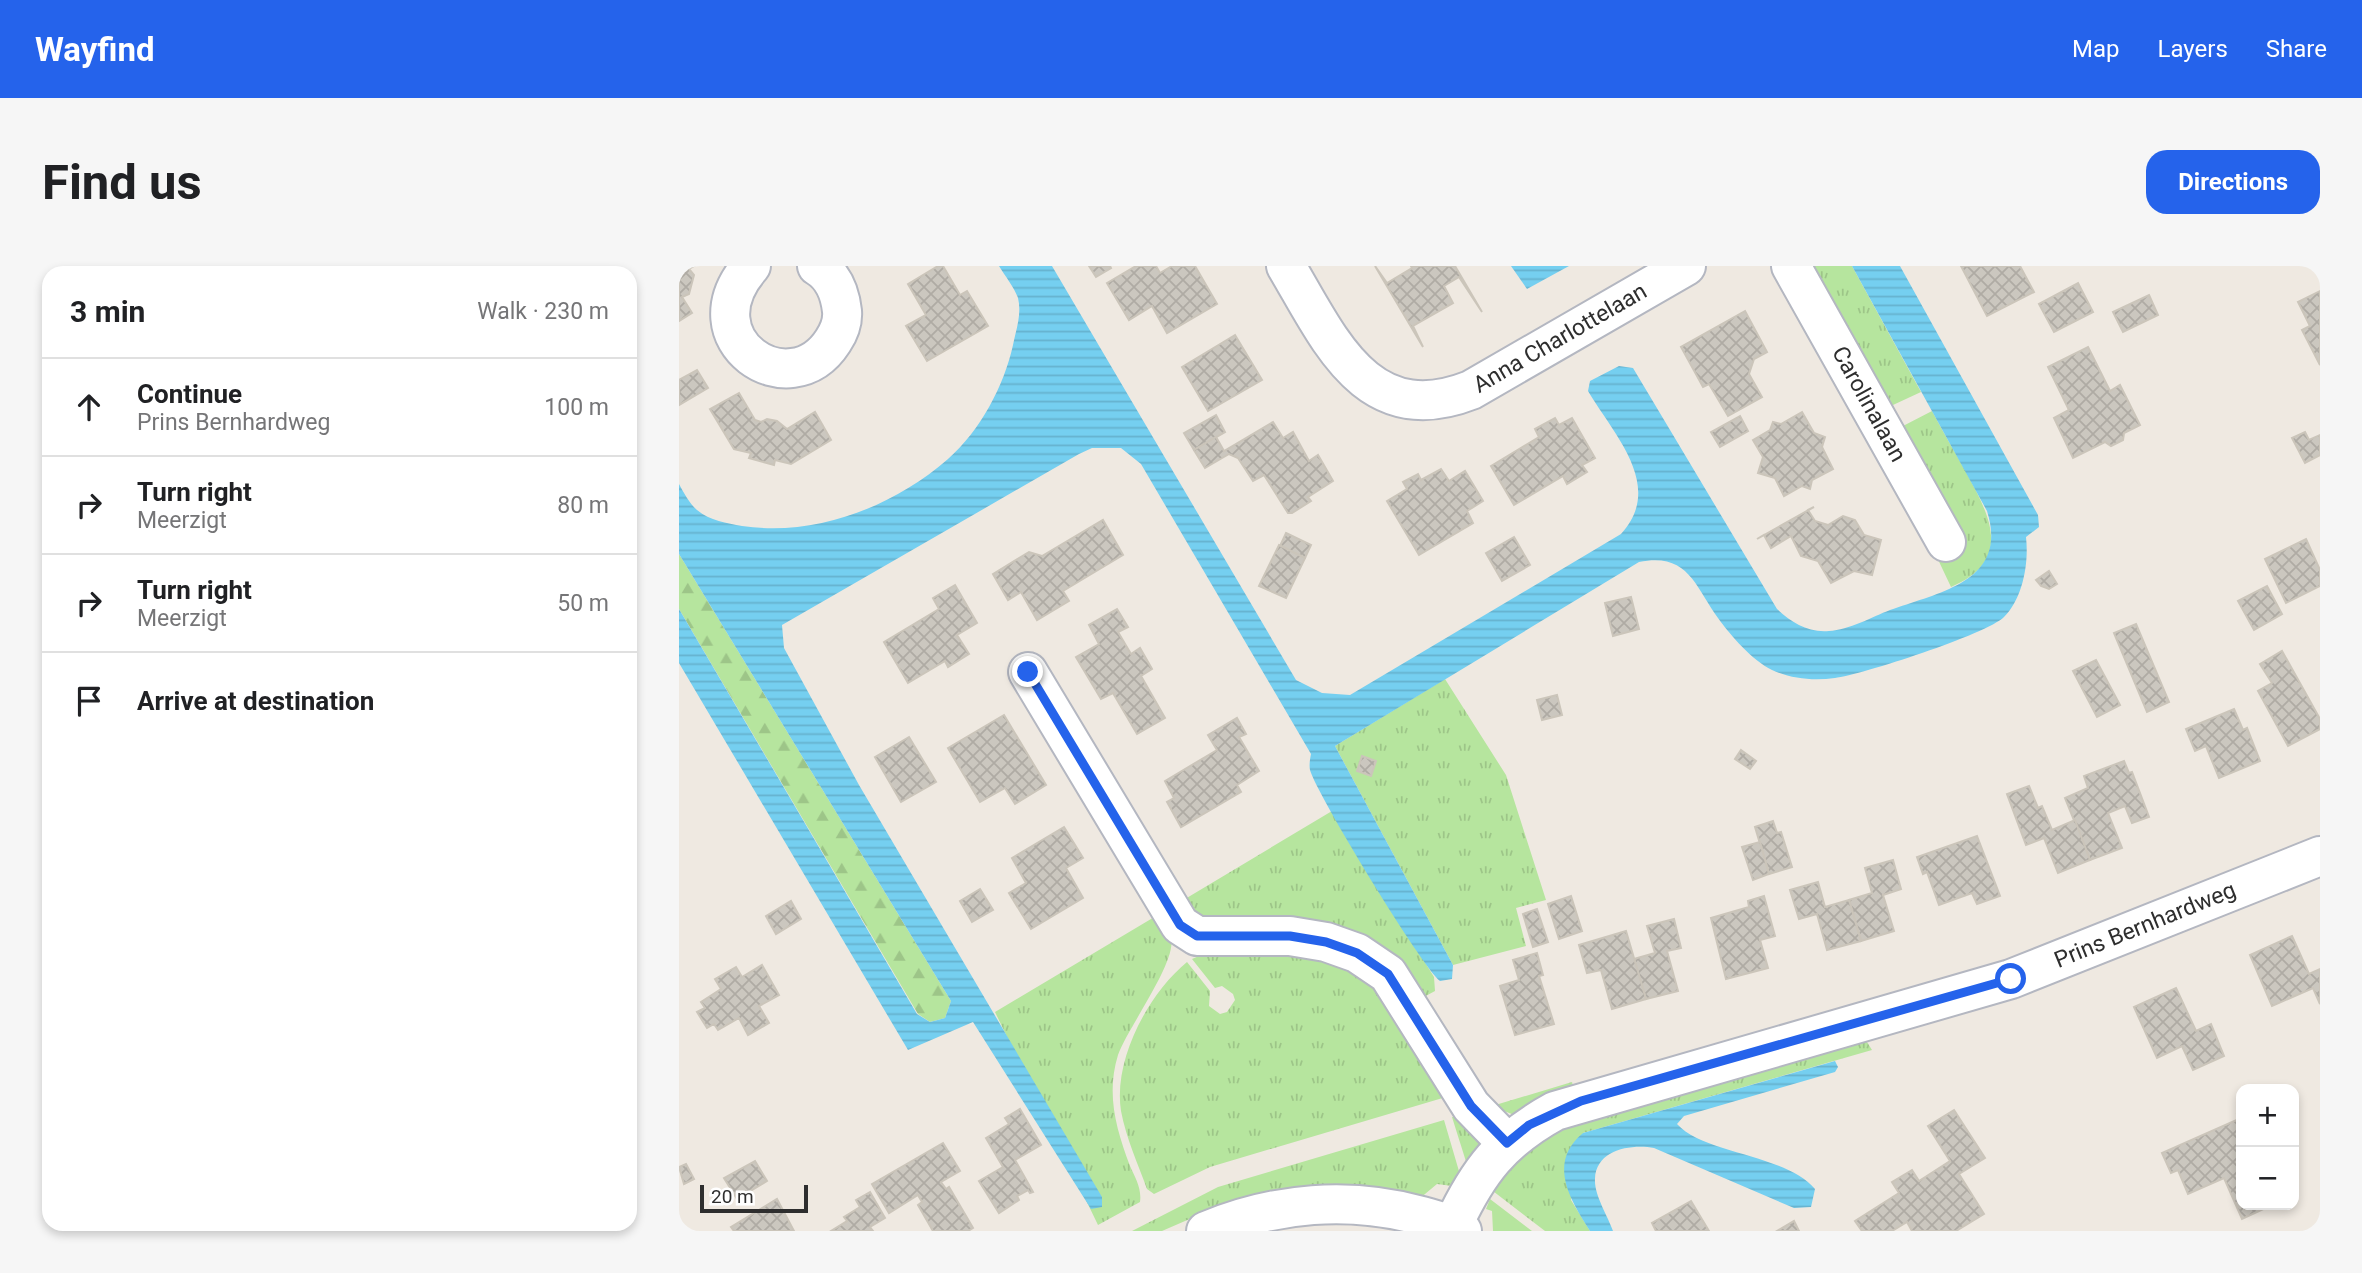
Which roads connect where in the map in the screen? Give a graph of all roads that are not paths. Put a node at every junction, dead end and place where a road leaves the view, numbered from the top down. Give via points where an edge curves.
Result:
1 (751, 266) edge
2 (817, 266) edge
3 (1286, 266) edge
4 (1686, 266) edge
5 (1791, 266) edge
6 (1946, 542) dead end
7 (1028, 672) dead end
8 (2320, 856) edge
9 (1507, 1143) junction
10 (1457, 1228) edge
11 (1206, 1231) edge

1 - 2 street via 739,279 730,301 732,332 747,354 758,361 791,368 812,362 828,350 838,333 840,297
3 - 4 street, Anna Charlottelaan via 1349,368 1383,391 1418,400 1454,397 1471,390
5 - 6 street, Carolinalaan
7 - 9 street via 1180,925 1197,936 1290,936 1357,953 1388,974 1471,1106
8 - 9 street, Prins Bernhardweg via 2011,979 1581,1101 1529,1125
9 - 10 street, Prins Bernhardweg via 1475,1180
10 - 11 street via 1386,1207 1328,1204 1254,1214

